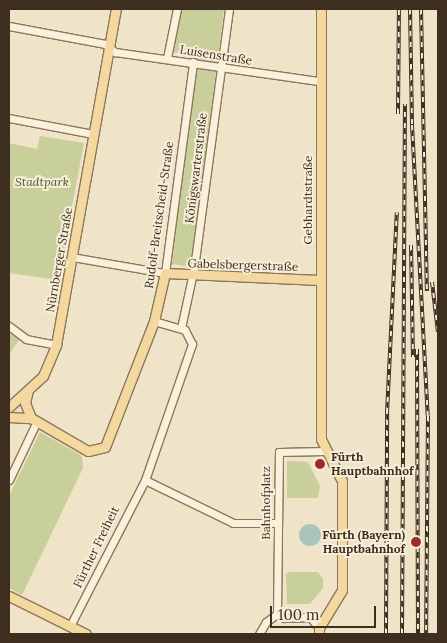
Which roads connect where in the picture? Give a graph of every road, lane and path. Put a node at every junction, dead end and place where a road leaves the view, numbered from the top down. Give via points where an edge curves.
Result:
1 (116, 9) edge
2 (177, 9) edge
3 (229, 9) edge
4 (321, 9) edge
5 (9, 26) edge
6 (109, 48) junction
7 (167, 58) junction
8 (193, 62) junction
9 (220, 68) junction
10 (320, 81) junction
11 (9, 118) edge
12 (93, 134) junction
13 (72, 257) junction
14 (165, 273) junction
15 (193, 276) junction
16 (320, 280) junction
17 (154, 321) junction
18 (9, 326) edge
19 (181, 328) junction
20 (56, 345) junction
21 (28, 390) junction
22 (9, 407) edge
23 (9, 417) edge
24 (34, 420) junction
25 (324, 451) junction
26 (9, 480) edge
27 (145, 480) junction
28 (278, 523) junction
29 (9, 596) edge
30 (274, 616) junction
31 (70, 626) junction
32 (319, 631) edge
33 (86, 634) edge
34 (259, 634) edge

1 - 6 main road, Nürnberger Straße
2 - 7 street
3 - 9 street, Königswarterstraße
4 - 10 main road, Gebhardtstraße
5 - 6 street, Luisenstraße via 105,44
6 - 7 street, Luisenstraße
6 - 12 main road, Nürnberger Straße
7 - 8 street, Luisenstraße
8 - 9 street, Luisenstraße
8 - 14 street, Rudolf-Breitscheid-Straße
9 - 10 street, Luisenstraße
9 - 15 street, Königswarterstraße
10 - 16 main road, Gebhardtstraße
11 - 12 street
12 - 13 main road, Nürnberger Straße
13 - 14 street
13 - 20 main road, Nürnberger Straße
14 - 15 main road, Gabelsbergerstraße
14 - 17 main road, Rudolf-Breitscheid-Straße
15 - 16 main road, Gabelsbergerstraße
15 - 19 street, Königswarterstraße
16 - 25 main road, Gebhardtstraße via 321,438
17 - 19 street
17 - 24 main road, Rudolf-Breitscheid-Straße via 108,442 96,451
18 - 20 street via 26,339
19 - 27 street via 190,336 192,344
20 - 21 main road, Nürnberger Straße via 43,376
21 - 22 main road, Nürnberger Straße
21 - 24 main road via 25,404
23 - 24 main road
24 - 26 street
25 - 28 street, Bahnhofplatz via 278,452
25 - 32 main road via 339,470 342,481 342,590
27 - 28 street via 233,523
27 - 31 street, Fürther Freiheit
28 - 30 street, Bahnhofplatz
29 - 31 main road
30 - 32 street via 310,617
30 - 34 street
31 - 33 main road

